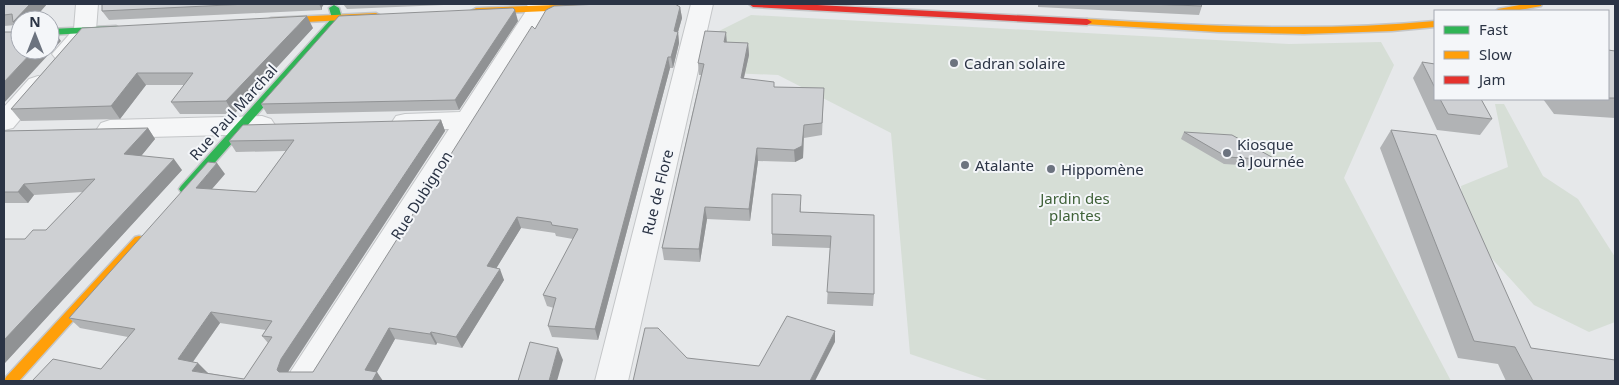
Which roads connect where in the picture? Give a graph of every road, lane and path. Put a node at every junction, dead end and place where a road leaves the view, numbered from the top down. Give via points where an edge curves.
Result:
1 (87, 4) edge
2 (334, 4) edge
3 (639, 4) edge
4 (702, 4) edge
5 (753, 4) edge
6 (1538, 4) edge
7 (538, 6) edge
8 (880, 7) edge
9 (1506, 10) edge
10 (460, 12) edge
11 (391, 15) edge
12 (337, 18) junction
13 (259, 22) edge
14 (1434, 24) edge
15 (124, 29) edge
16 (85, 30) junction
17 (60, 31) edge
18 (469, 120) junction
19 (4, 122) edge
20 (384, 122) edge
21 (289, 124) edge
22 (242, 126) junction
23 (87, 129) edge
24 (29, 131) edge
25 (4, 132) edge
26 (177, 198) edge
27 (144, 234) edge
28 (11, 381) edge
29 (303, 381) edge
30 (611, 381) edge

1 - 16 street
2 - 12 street
3 - 7 street
4 - 30 street, Rue de Flore
5 - 8 street
6 - 9 street
7 - 10 street
7 - 18 street, Rue Dubignon
8 - 14 street via 1285,32 1384,30
11 - 12 street
12 - 13 street
12 - 22 street, Rue Paul Marchal
15 - 16 street
16 - 17 street
16 - 19 street
18 - 20 street
18 - 29 street, Rue Dubignon
21 - 22 street
22 - 23 street
22 - 26 street, Rue Paul Marchal
24 - 25 street
27 - 28 street

